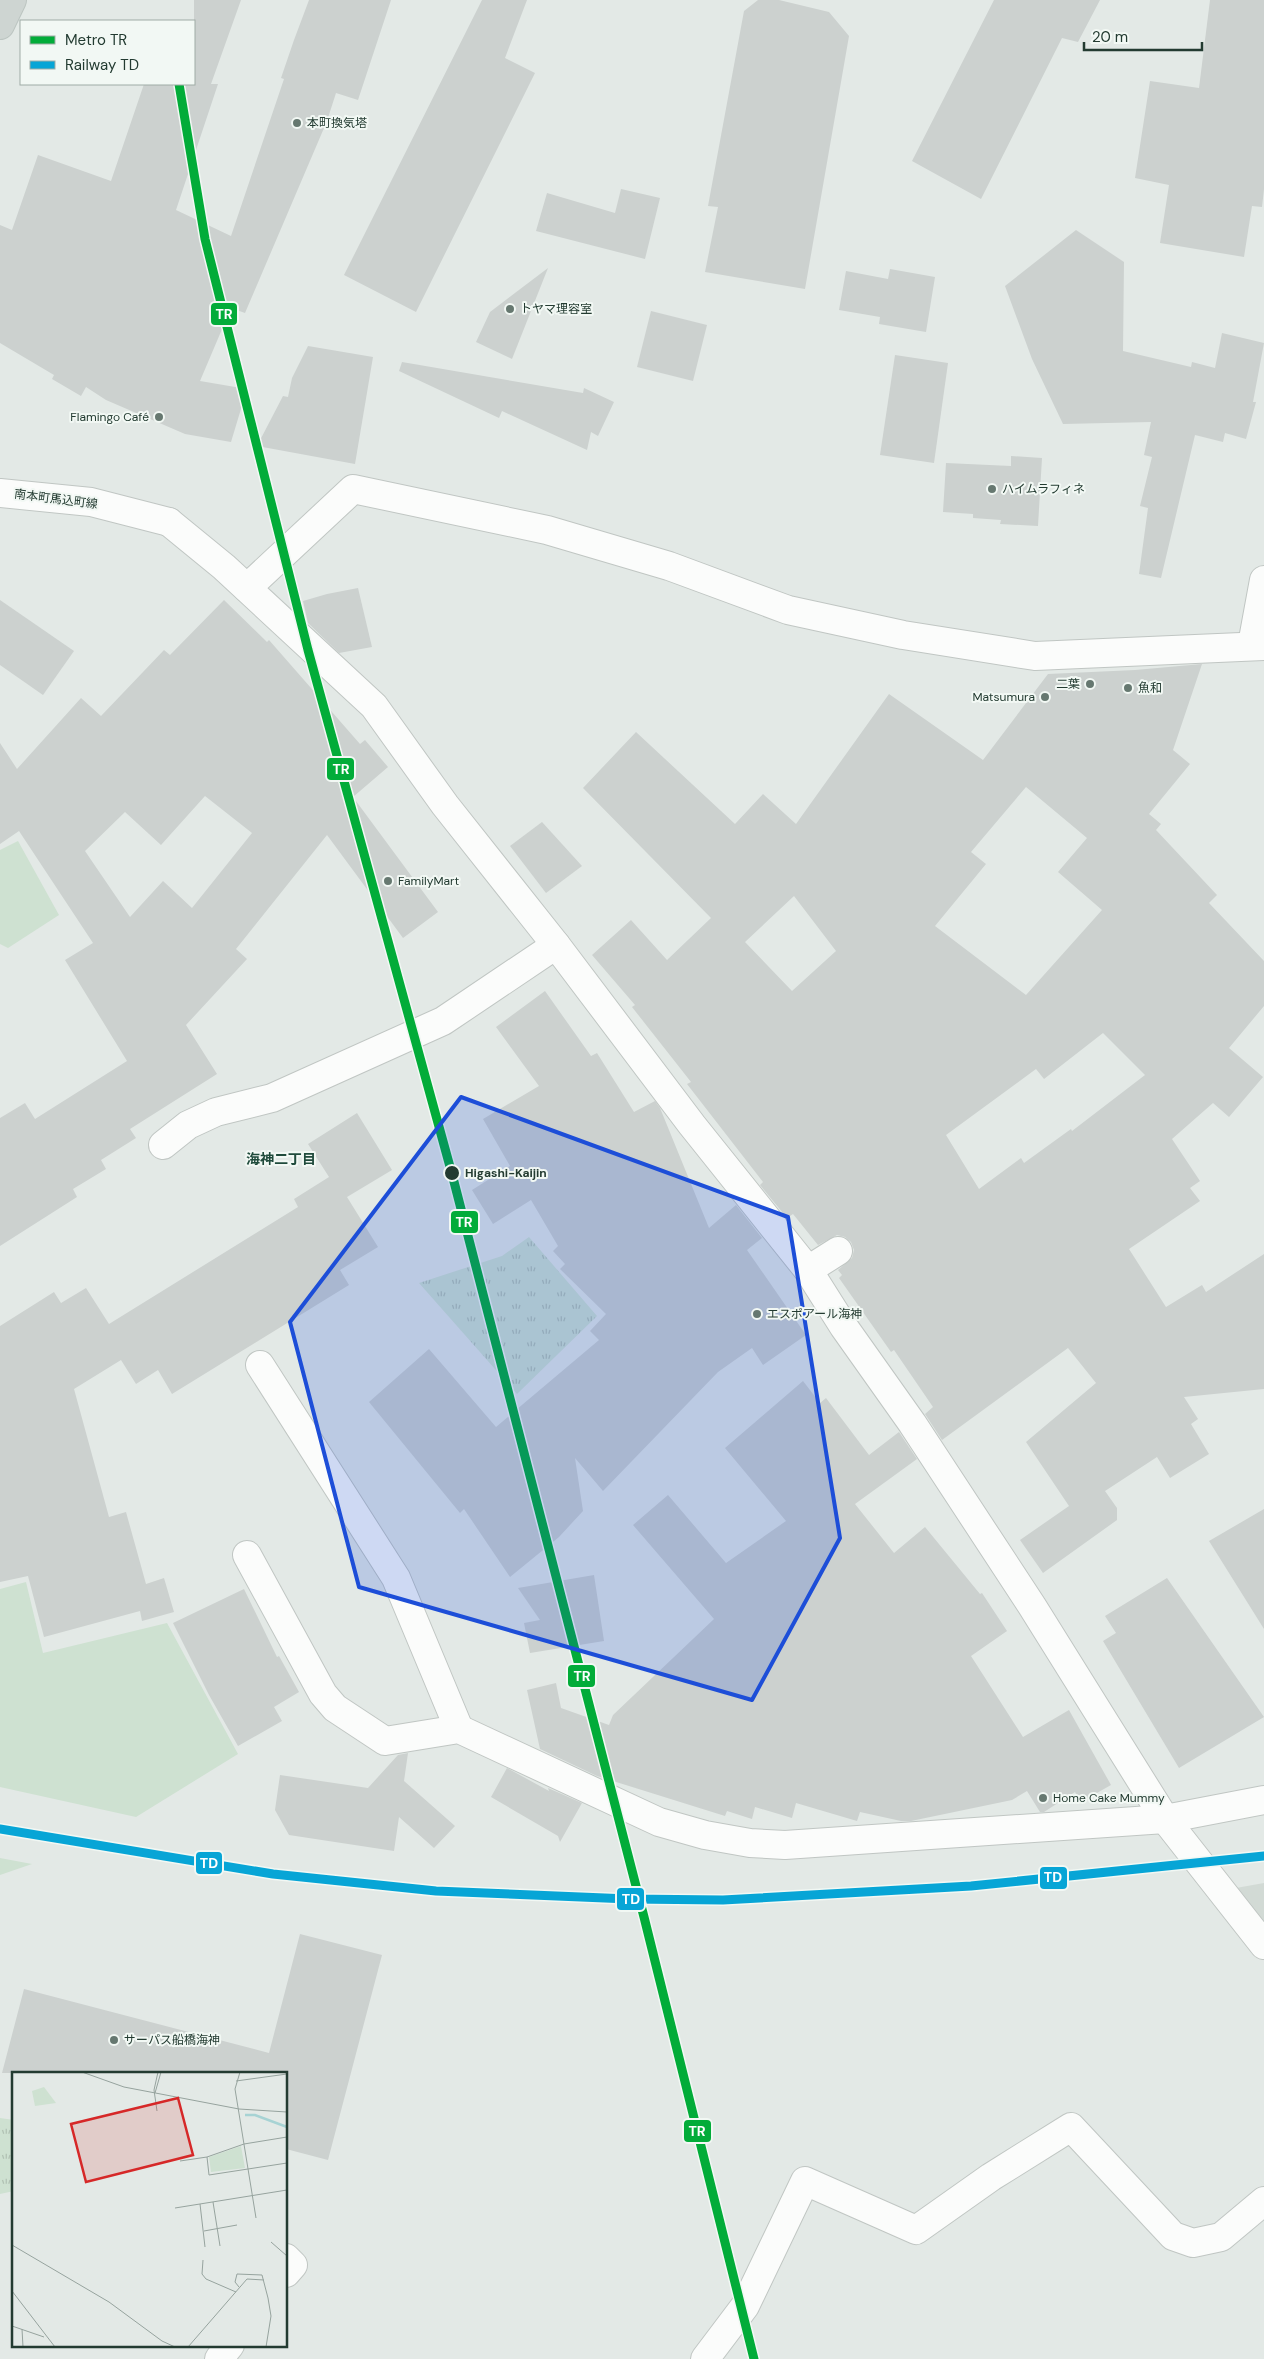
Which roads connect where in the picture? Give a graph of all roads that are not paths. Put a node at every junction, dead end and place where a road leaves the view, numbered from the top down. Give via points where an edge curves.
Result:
1 (12, 0) edge
2 (0, 25) edge
3 (0, 493) edge
4 (1264, 580) edge
5 (247, 588) junction
6 (1258, 645) edge
7 (556, 945) junction
8 (163, 1146) dead end
9 (838, 1251) dead end
10 (808, 1270) junction
11 (260, 1365) dead end
12 (246, 1556) dead end
13 (459, 1729) junction
14 (1264, 1800) edge
15 (1165, 1819) junction
16 (1264, 1946) edge
17 (1264, 2201) edge
18 (288, 2260) edge
19 (288, 2271) edge
20 (229, 2346) edge
21 (219, 2359) edge
22 (705, 2359) edge

1 - 2 main road
3 - 5 street, 南本町馬込町線 via 91,502 169,522
4 - 6 street
5 - 6 street via 353,489 547,530 669,566 788,610 903,635 1036,656
5 - 7 street via 374,706 444,804
7 - 8 street via 443,1021 272,1098 216,1112 188,1125
7 - 10 street via 692,1125
9 - 10 street
10 - 15 street via 1032,1606
11 - 13 street via 396,1578
12 - 13 street via 323,1694 335,1708 385,1741
13 - 15 street via 658,1822 750,1843 785,1845
14 - 15 street
15 - 16 street
17 - 22 street via 1222,2237 1193,2243 1172,2236 1071,2127 991,2177 916,2230 804,2182 745,2306
18 - 19 street via 293,2265
20 - 21 street

